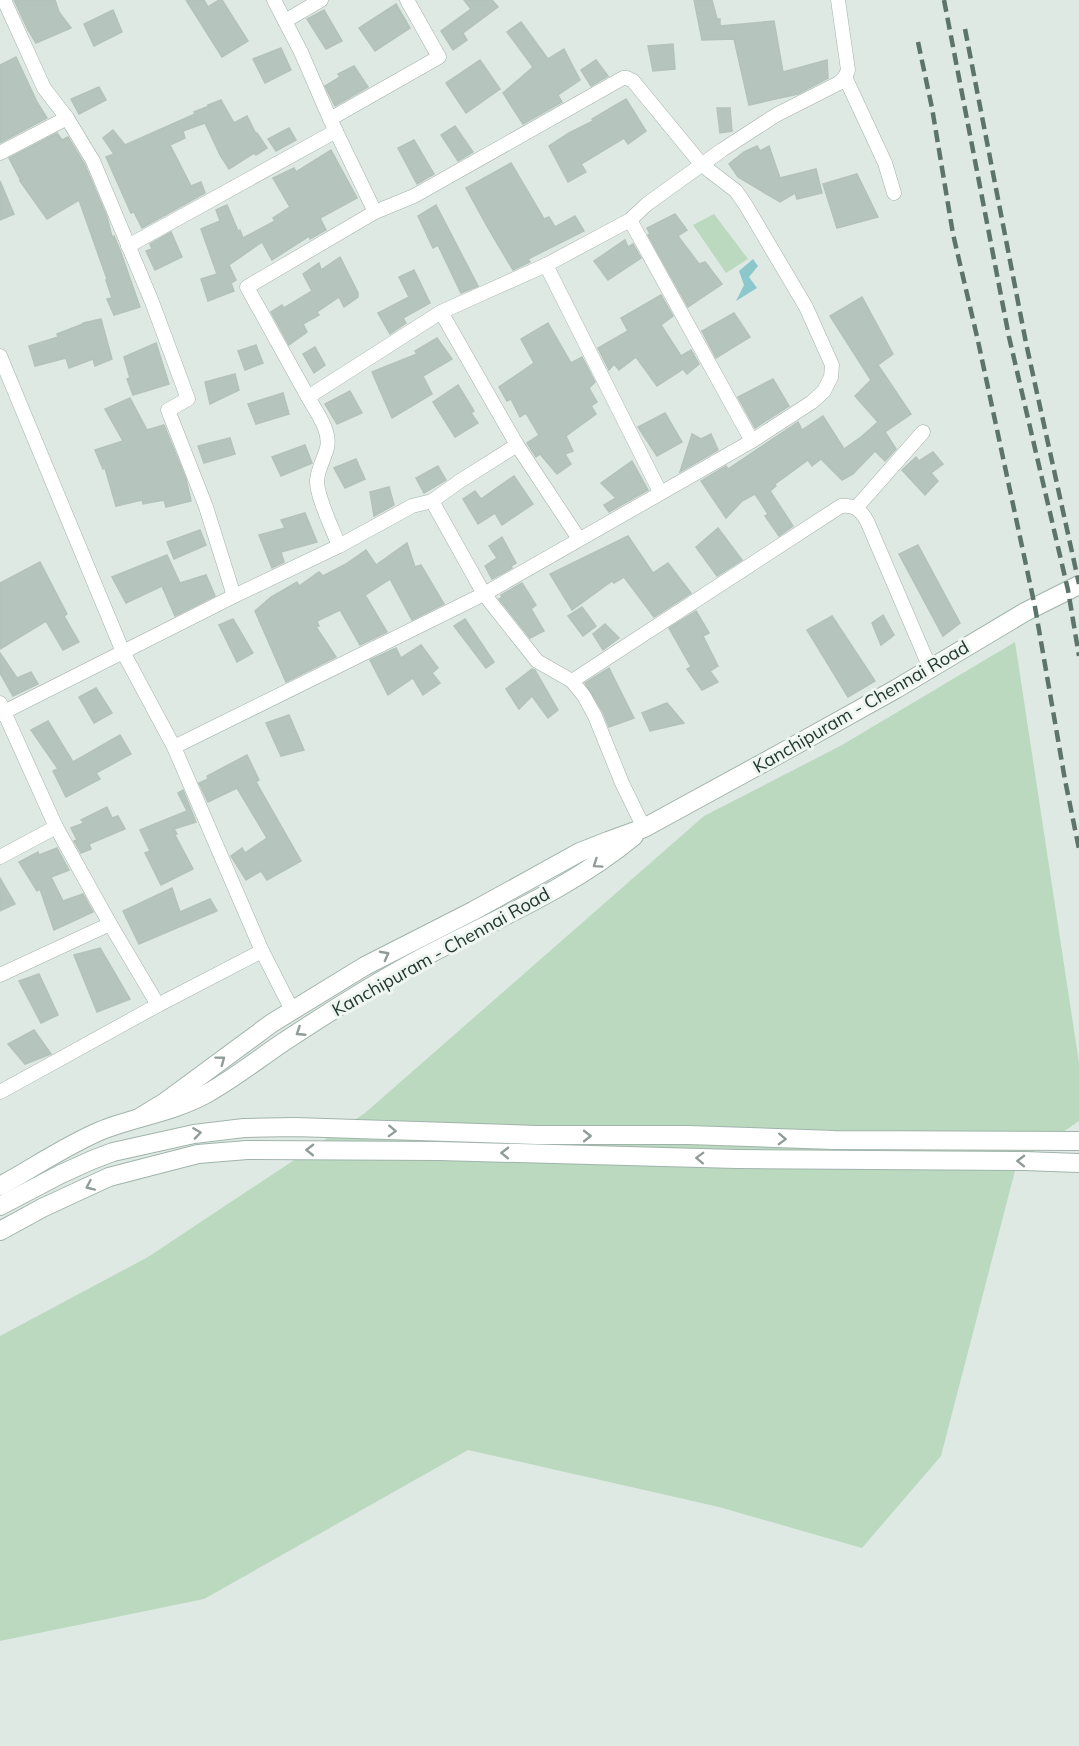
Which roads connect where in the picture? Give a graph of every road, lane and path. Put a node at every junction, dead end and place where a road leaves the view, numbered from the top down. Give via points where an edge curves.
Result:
1 (4, 0) edge
2 (274, 0) edge
3 (321, 0) edge
4 (407, 0) edge
5 (838, 0) edge
6 (285, 21) junction
7 (845, 77) junction
8 (67, 118) junction
9 (333, 125) junction
10 (0, 153) edge
11 (702, 165) junction
12 (894, 193) dead end
13 (375, 212) junction
14 (630, 220) junction
15 (128, 246) junction
16 (546, 265) junction
17 (441, 312) junction
18 (0, 356) edge
19 (308, 397) junction
20 (923, 432) dead end
21 (752, 441) junction
22 (517, 445) junction
23 (660, 492) junction
24 (432, 501) junction
25 (856, 508) junction
26 (579, 539) junction
27 (339, 546) junction
28 (1079, 585) edge
29 (484, 594) junction
30 (234, 596) junction
31 (123, 652) junction
32 (930, 668) junction
33 (572, 681) junction
34 (2, 710) edge
35 (174, 747) junction
36 (56, 827) junction
37 (644, 828) junction
38 (0, 857) edge
39 (110, 924) junction
40 (262, 951) junction
41 (0, 975) edge
42 (158, 1005) junction
43 (292, 1010) junction
44 (0, 1092) edge
45 (139, 1118) junction
46 (1079, 1141) edge
47 (1079, 1163) edge
48 (0, 1186) edge
49 (0, 1206) edge
50 (0, 1231) edge

1 - 8 street via 44,88
2 - 6 street
3 - 6 street
4 - 9 street via 439,57
5 - 7 street via 848,62
6 - 9 street
7 - 11 street via 832,88 776,115
7 - 12 street via 885,163
8 - 10 street
8 - 15 street via 93,161
9 - 13 street
9 - 15 street
11 - 13 street via 633,81 623,78 414,196
11 - 14 street
11 - 21 street via 736,191 745,204 806,307 832,365 824,391 813,402
13 - 19 street via 247,287
14 - 16 street
14 - 21 street
15 - 30 street via 188,399 168,410 206,507
16 - 17 street
16 - 23 street
17 - 19 street
17 - 22 street
18 - 31 street
19 - 27 street via 328,439 317,481
20 - 25 street
21 - 23 street
22 - 24 street
22 - 26 street
23 - 26 street
24 - 27 street via 412,506
24 - 29 street
25 - 32 street via 867,521
25 - 33 street via 841,506
26 - 29 street
27 - 30 street
28 - 32 main road, Kanchipuram - Chennai Road
29 - 33 street via 537,661
29 - 35 street
30 - 31 street
31 - 34 street
31 - 35 street
32 - 37 main road, Kanchipuram - Chennai Road
33 - 37 street via 595,716
34 - 36 street
35 - 40 street
36 - 38 street
36 - 39 street
43 -> 37 main road, Kanchipuram - Chennai Road via 365,966 580,852
37 -> 45 main road, Kanchipuram - Chennai Road via 589,870 381,980 208,1092 177,1107
39 - 41 street
39 - 42 street
40 - 42 street
40 - 43 street
42 - 44 street
45 -> 43 main road, Kanchipuram - Chennai Road
45 - 48 main road, Kanchipuram - Chennai Road via 89,1136
49 -> 46 main road via 92,1160 140,1145 244,1128
47 -> 50 main road via 247,1150 198,1154 109,1178

